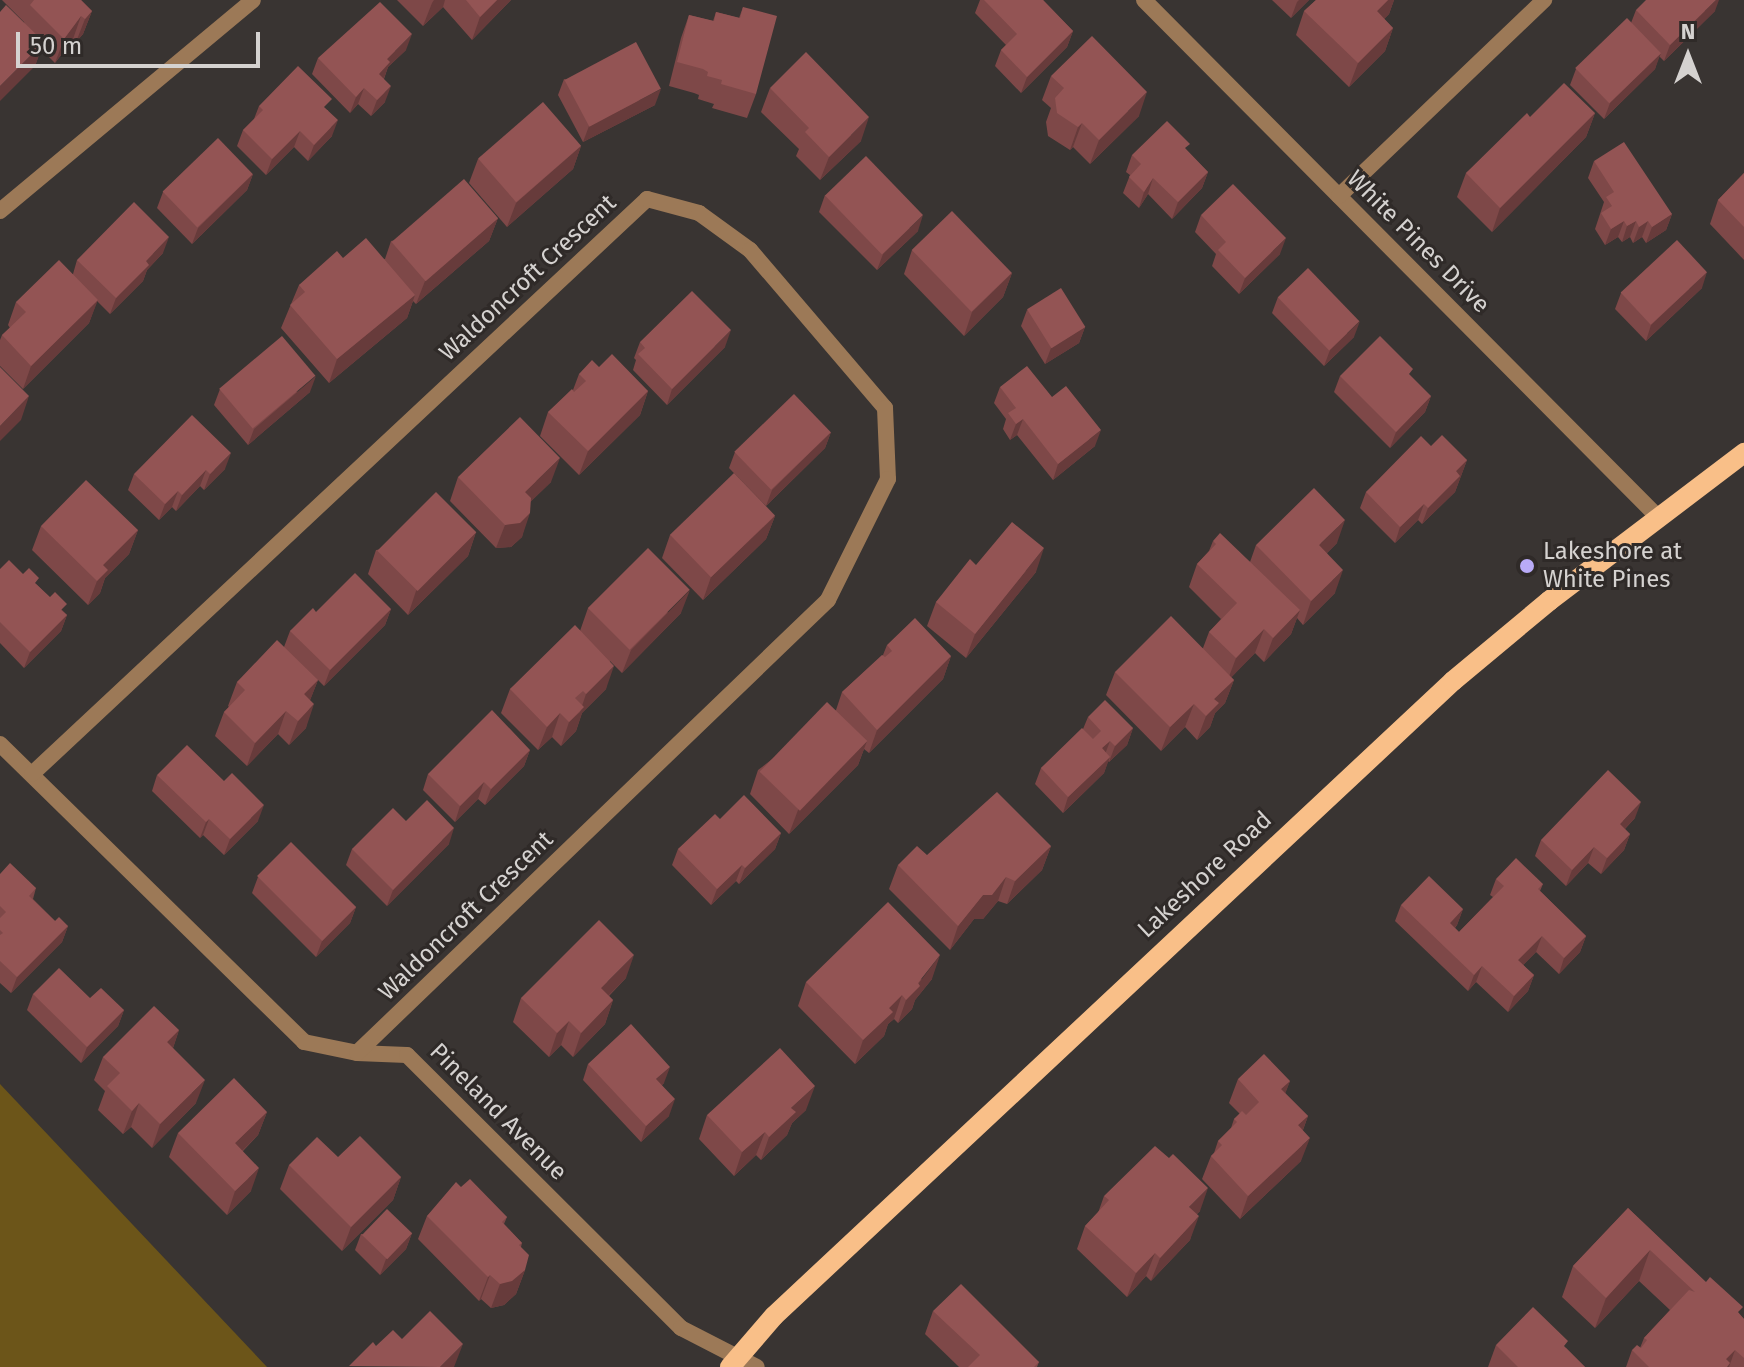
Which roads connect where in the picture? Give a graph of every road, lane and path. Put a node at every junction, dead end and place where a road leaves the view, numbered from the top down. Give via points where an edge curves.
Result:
1 (253, 0) edge
2 (1144, 0) edge
3 (1544, 0) edge
4 (1339, 196) junction
5 (0, 211) edge
6 (1744, 453) edge
7 (1658, 517) junction
8 (0, 744) edge
9 (32, 774) junction
10 (357, 1053) junction
11 (742, 1364) edge

1 - 5 street
2 - 4 street, White Pines Drive
3 - 4 street
4 - 7 street, White Pines Drive
6 - 7 main road, Lakeshore Road
7 - 11 main road, Lakeshore Road via 1441,692 785,1306
8 - 9 street, Pineland Avenue
9 - 10 street, Pineland Avenue via 304,1042
9 - 10 street, Waldoncroft Crescent via 647,199 699,213 750,250 885,408 888,479 828,600
10 - 11 street, Pineland Avenue via 407,1055 681,1328

